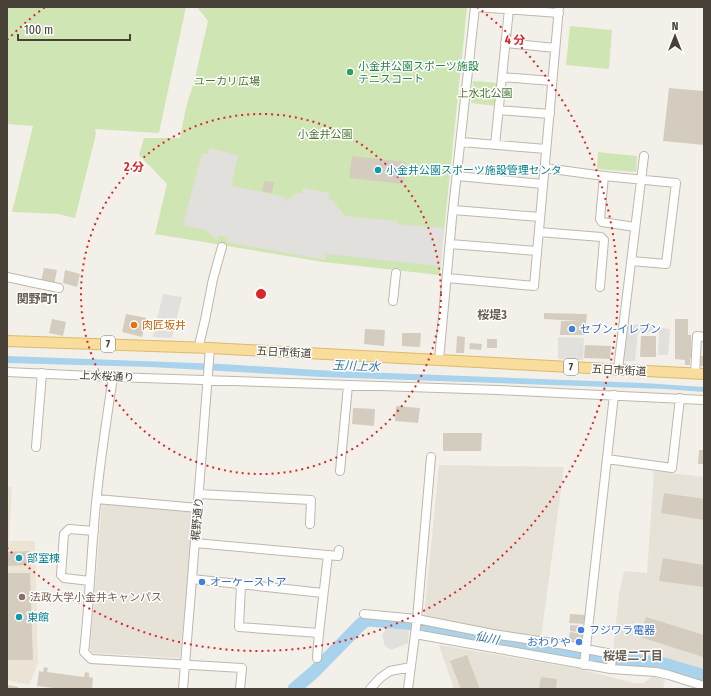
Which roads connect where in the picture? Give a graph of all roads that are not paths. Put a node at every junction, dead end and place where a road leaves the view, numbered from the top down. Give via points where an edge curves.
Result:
1 (475, 7) edge
2 (509, 10) junction
3 (559, 10) edge
4 (505, 43) junction
5 (555, 48) junction
6 (502, 77) junction
7 (552, 81) junction
8 (499, 110) junction
9 (550, 114) junction
10 (460, 142) junction
11 (495, 145) junction
12 (546, 149) junction
13 (644, 156) dead end
14 (545, 168) junction
15 (457, 176) junction
16 (604, 176) junction
17 (641, 180) junction
18 (543, 184) junction
19 (453, 210) junction
20 (540, 217) junction
21 (635, 227) junction
22 (539, 232) junction
23 (450, 244) junction
24 (222, 247) dead end
25 (537, 251) junction
26 (632, 260) junction
27 (396, 273) dead end
28 (7, 277) edge
29 (447, 278) junction
30 (600, 287) dead end
31 (59, 288) dead end
32 (393, 301) dead end
33 (704, 337) edge
34 (7, 341) edge
35 (204, 348) junction
36 (439, 360) junction
37 (618, 370) junction
38 (7, 372) edge
39 (42, 373) junction
40 (699, 374) edge
41 (113, 377) junction
42 (208, 378) junction
43 (348, 385) junction
44 (614, 395) junction
45 (680, 398) junction
46 (704, 400) edge
47 (36, 447) dead end
48 (431, 457) dead end
49 (607, 459) junction
50 (340, 471) dead end
51 (199, 494) junction
52 (96, 499) junction
53 (198, 508) junction
54 (310, 524) dead end
55 (94, 531) junction
56 (195, 542) junction
57 (339, 550) dead end
58 (328, 555) junction
59 (192, 580) junction
60 (90, 581) junction
61 (241, 585) junction
62 (323, 593) junction
63 (364, 614) dead end
64 (417, 619) junction
65 (415, 632) junction
66 (319, 633) junction
67 (586, 649) junction
68 (317, 658) dead end
69 (185, 665) junction
70 (584, 665) junction
71 (411, 668) junction
72 (611, 669) junction
73 (704, 686) edge
74 (183, 689) edge
75 (240, 689) edge
76 (370, 689) edge
77 (408, 689) edge

1 - 2 street
1 - 10 street
2 - 3 street
2 - 4 street
3 - 5 street
4 - 5 street
4 - 6 street
5 - 7 street
6 - 7 street
6 - 8 street
7 - 9 street
8 - 9 street
8 - 11 street
9 - 12 street
10 - 11 street
10 - 15 street
11 - 12 street
12 - 14 street
13 - 17 street
14 - 16 street
14 - 18 street
15 - 18 street
15 - 19 street
16 - 17 street
16 - 21 street via 600,219 602,222
17 - 21 street
17 - 26 street via 676,183 666,264
18 - 20 street
19 - 20 street
19 - 23 street
20 - 22 street
21 - 26 street
22 - 25 street
22 - 30 street via 601,236 604,240
23 - 25 street
23 - 29 street
24 - 35 street, 梶野通り via 200,341
25 - 29 street via 534,286
26 - 37 street
27 - 32 street
28 - 31 street
29 - 36 street
33 - 40 street via 697,336
34 - 35 main road, 五日市街道 / 7
35 - 36 main road, 五日市街道 / 7
35 - 42 street, 梶野通り via 209,360
36 - 37 main road, 五日市街道 / 7
37 - 40 main road, 五日市街道 / 7
38 - 39 street, 上水桜通り
39 - 41 street, 上水桜通り
39 - 47 street
41 - 42 street, 上水桜通り
41 - 52 street
42 - 43 street, 上水桜通り
42 - 51 street, 梶野通り
43 - 44 street, 上水桜通り
43 - 50 street
44 - 45 street, 上水桜通り
44 - 49 street
45 - 46 street, 上水桜通り
45 - 49 street via 672,468
48 - 64 street
49 - 67 street
51 - 53 street, 梶野通り
51 - 54 street via 311,500
52 - 53 street
52 - 55 street
53 - 56 street, 梶野通り
55 - 60 street
55 - 60 street via 69,529 64,534 61,574 64,578
56 - 58 street
56 - 59 street, 梶野通り
57 - 58 street via 338,556
58 - 62 street
59 - 61 street
59 - 69 street, 梶野通り
60 - 69 street via 84,652 91,659
61 - 62 street
61 - 66 street via 240,627
62 - 66 street
63 - 64 street
64 - 65 street
64 - 67 street
65 - 70 street
65 - 71 street
66 - 68 street
67 - 70 street
67 - 72 street via 612,654
69 - 74 street, 梶野通り
69 - 75 street via 242,668
70 - 72 street
71 - 76 street via 390,671
71 - 77 street
72 - 73 street via 656,672

